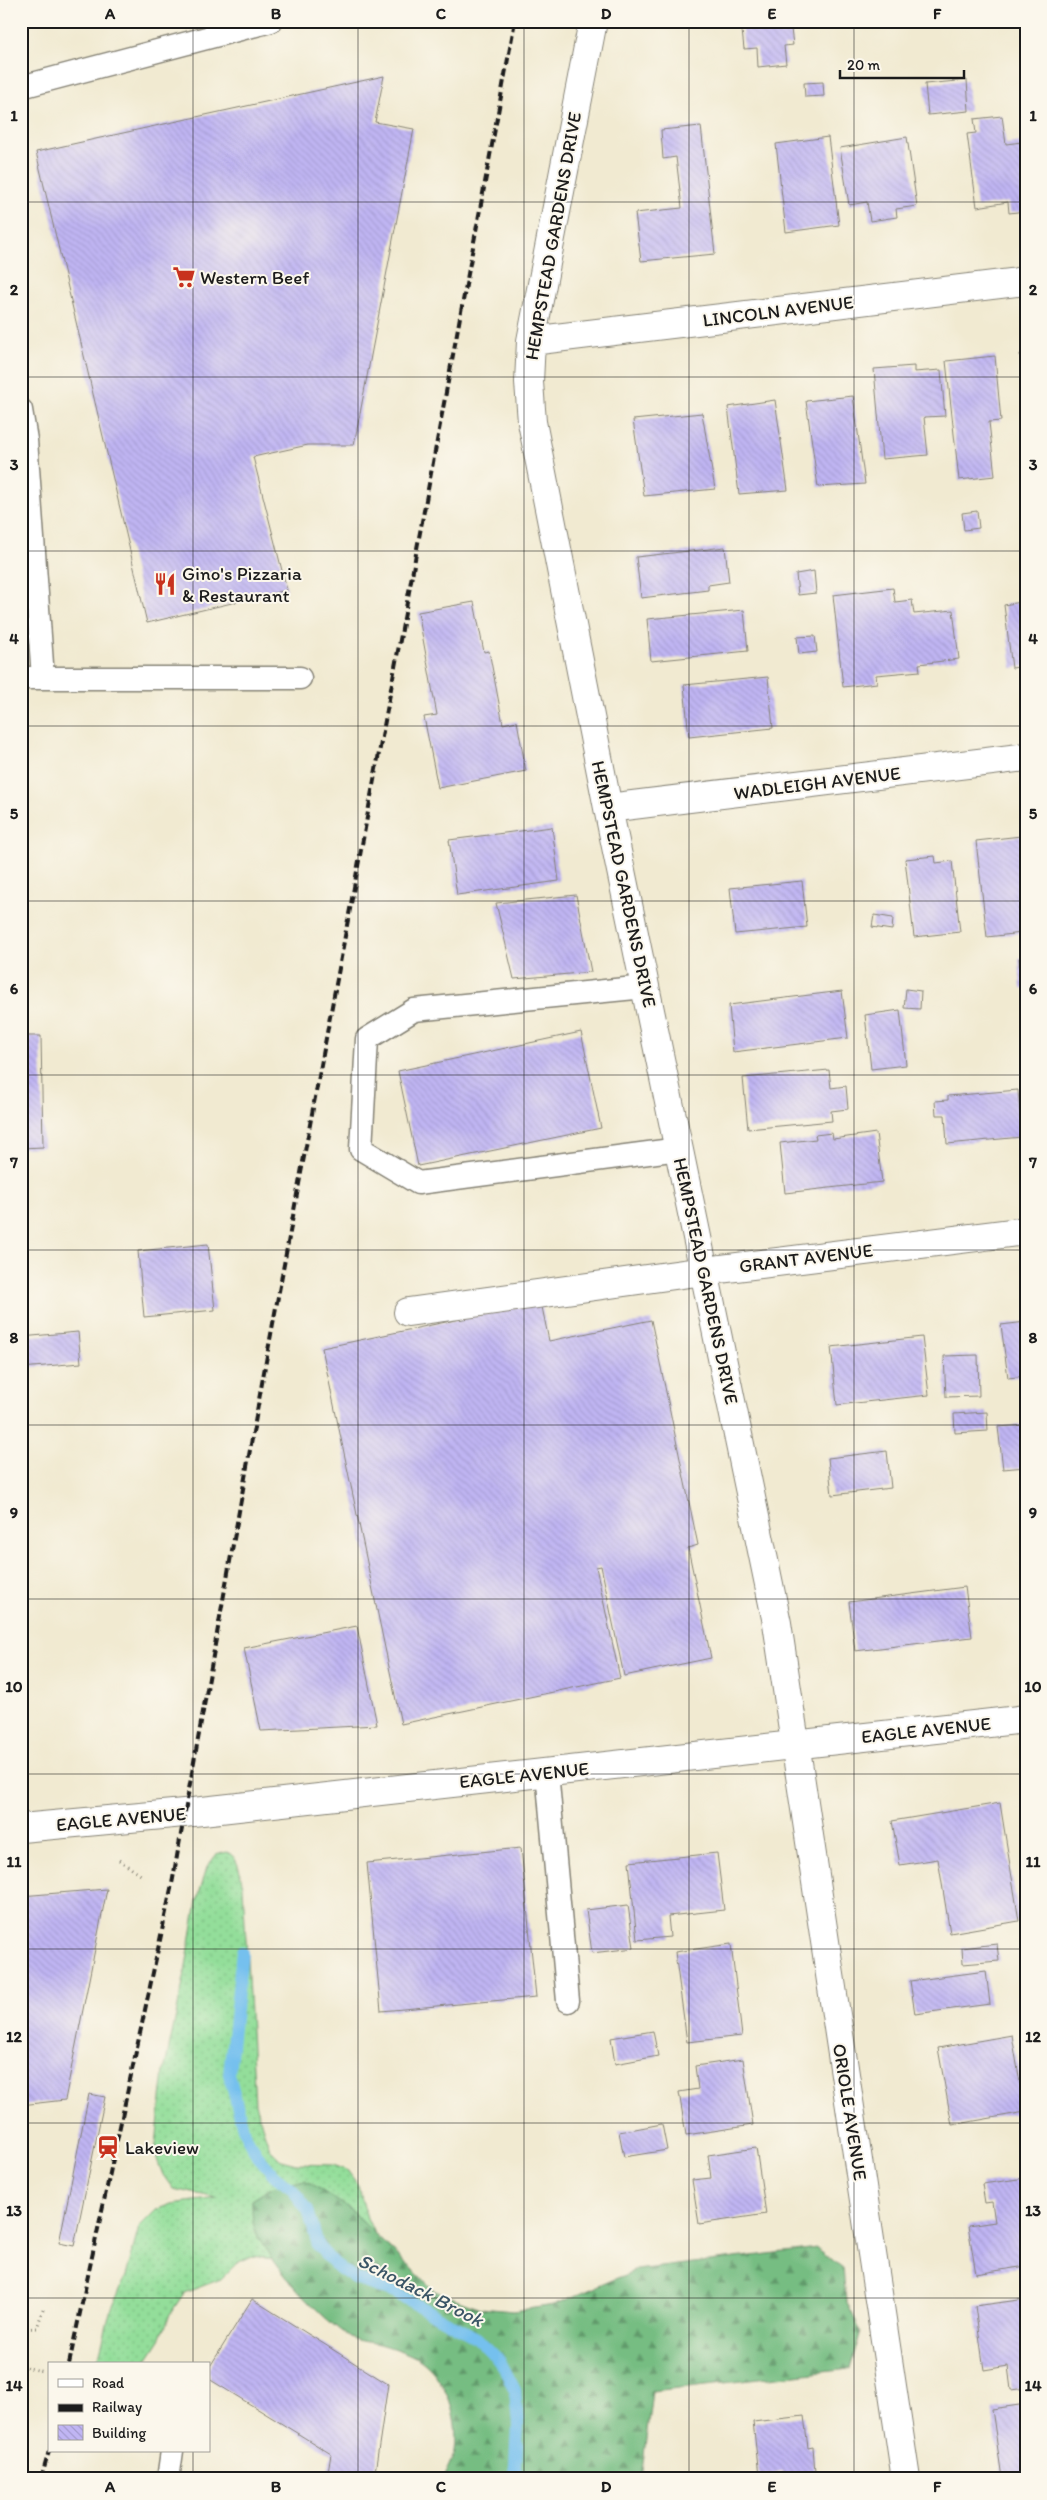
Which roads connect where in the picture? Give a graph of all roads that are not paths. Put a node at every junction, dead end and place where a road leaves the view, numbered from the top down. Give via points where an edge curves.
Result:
1 (271, 21) edge
2 (593, 21) edge
3 (21, 87) edge
4 (1026, 281) edge
5 (530, 341) junction
6 (21, 410) edge
7 (32, 678) edge
8 (300, 678) dead end
9 (1026, 757) edge
10 (608, 808) junction
11 (645, 987) junction
12 (679, 1149) junction
13 (1026, 1232) edge
14 (704, 1271) junction
15 (408, 1312) dead end
16 (1026, 1719) edge
17 (794, 1745) junction
18 (548, 1772) junction
19 (21, 1828) edge
20 (568, 2001) dead end
21 (172, 2452) edge
22 (168, 2479) edge
23 (906, 2479) edge

1 - 3 lane
2 - 5 street, HEMPSTEAD GARDENS DRIVE
4 - 5 street, LINCOLN AVENUE
5 - 10 street, HEMPSTEAD GARDENS DRIVE via 532,422
6 - 7 lane via 26,440
7 - 8 lane
9 - 10 street, WADLEIGH AVENUE
10 - 11 street, HEMPSTEAD GARDENS DRIVE
11 - 12 street, HEMPSTEAD GARDENS DRIVE
11 - 12 lane via 414,1010 367,1039 361,1149 418,1183
12 - 14 street, HEMPSTEAD GARDENS DRIVE
13 - 14 street, GRANT AVENUE
14 - 15 street, GRANT AVENUE
14 - 17 street, HEMPSTEAD GARDENS DRIVE via 777,1623
16 - 17 street, EAGLE AVENUE
17 - 18 street, EAGLE AVENUE
17 - 23 street, ORIOLE AVENUE
18 - 19 street, EAGLE AVENUE
18 - 20 lane
21 - 22 lane

